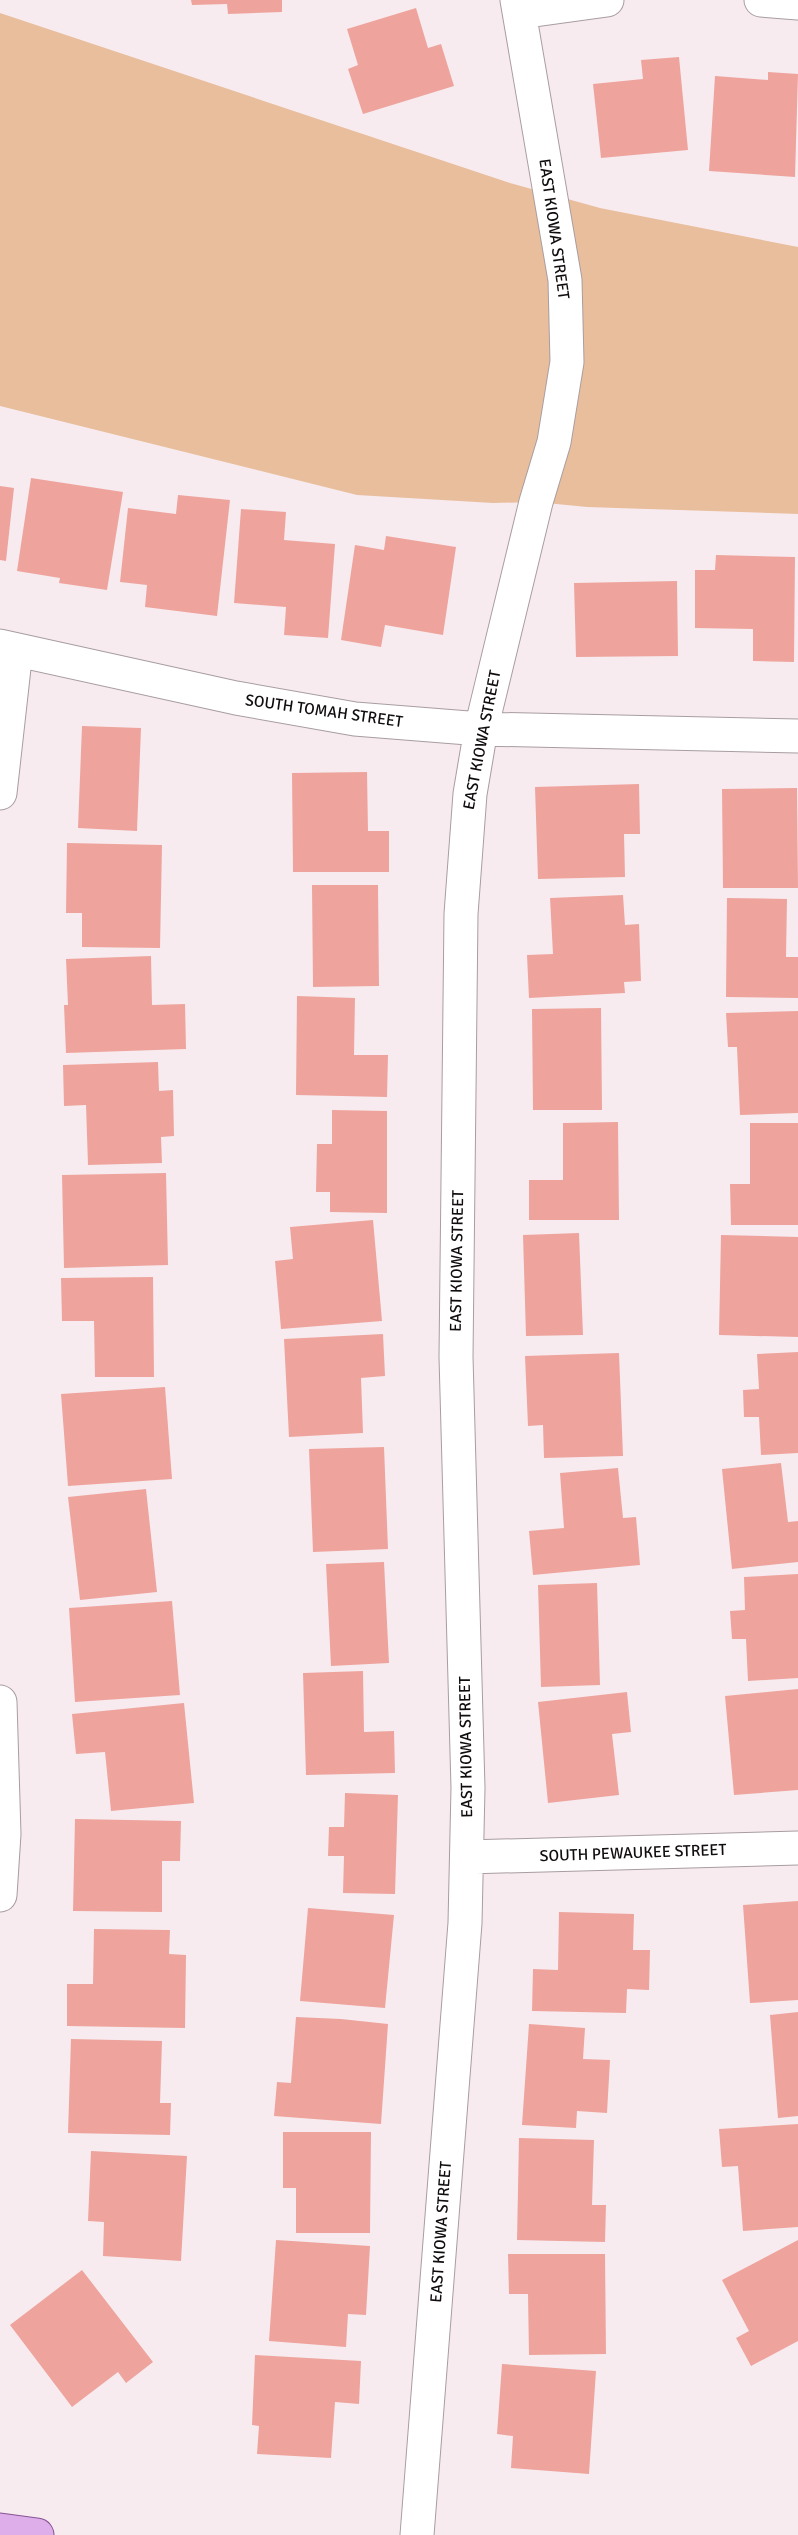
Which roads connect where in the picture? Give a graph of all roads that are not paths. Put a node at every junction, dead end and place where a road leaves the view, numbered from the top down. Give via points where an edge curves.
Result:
1 (608, 0) edge
2 (761, 0) edge
3 (798, 3) edge
4 (519, 6) edge
5 (8, 648) edge
6 (481, 729) junction
7 (798, 736) edge
8 (0, 793) edge
9 (0, 1702) edge
10 (798, 1848) edge
11 (467, 1857) junction
12 (0, 1895) edge
13 (0, 2530) edge
14 (37, 2535) edge
15 (417, 2535) edge

1 - 4 street
2 - 3 street
4 - 6 street, EAST KIOWA STREET via 565,280 567,362 554,442
5 - 6 street, SOUTH TOMAH STREET via 236,698 355,719
5 - 8 street
6 - 7 street, SOUTH TOMAH STREET
6 - 11 street, EAST KIOWA STREET via 470,794 462,902 460,1034 456,1357
9 - 12 street via 4,1834
10 - 11 street, SOUTH PEWAUKEE STREET
11 - 15 street, EAST KIOWA STREET
13 - 14 main road

